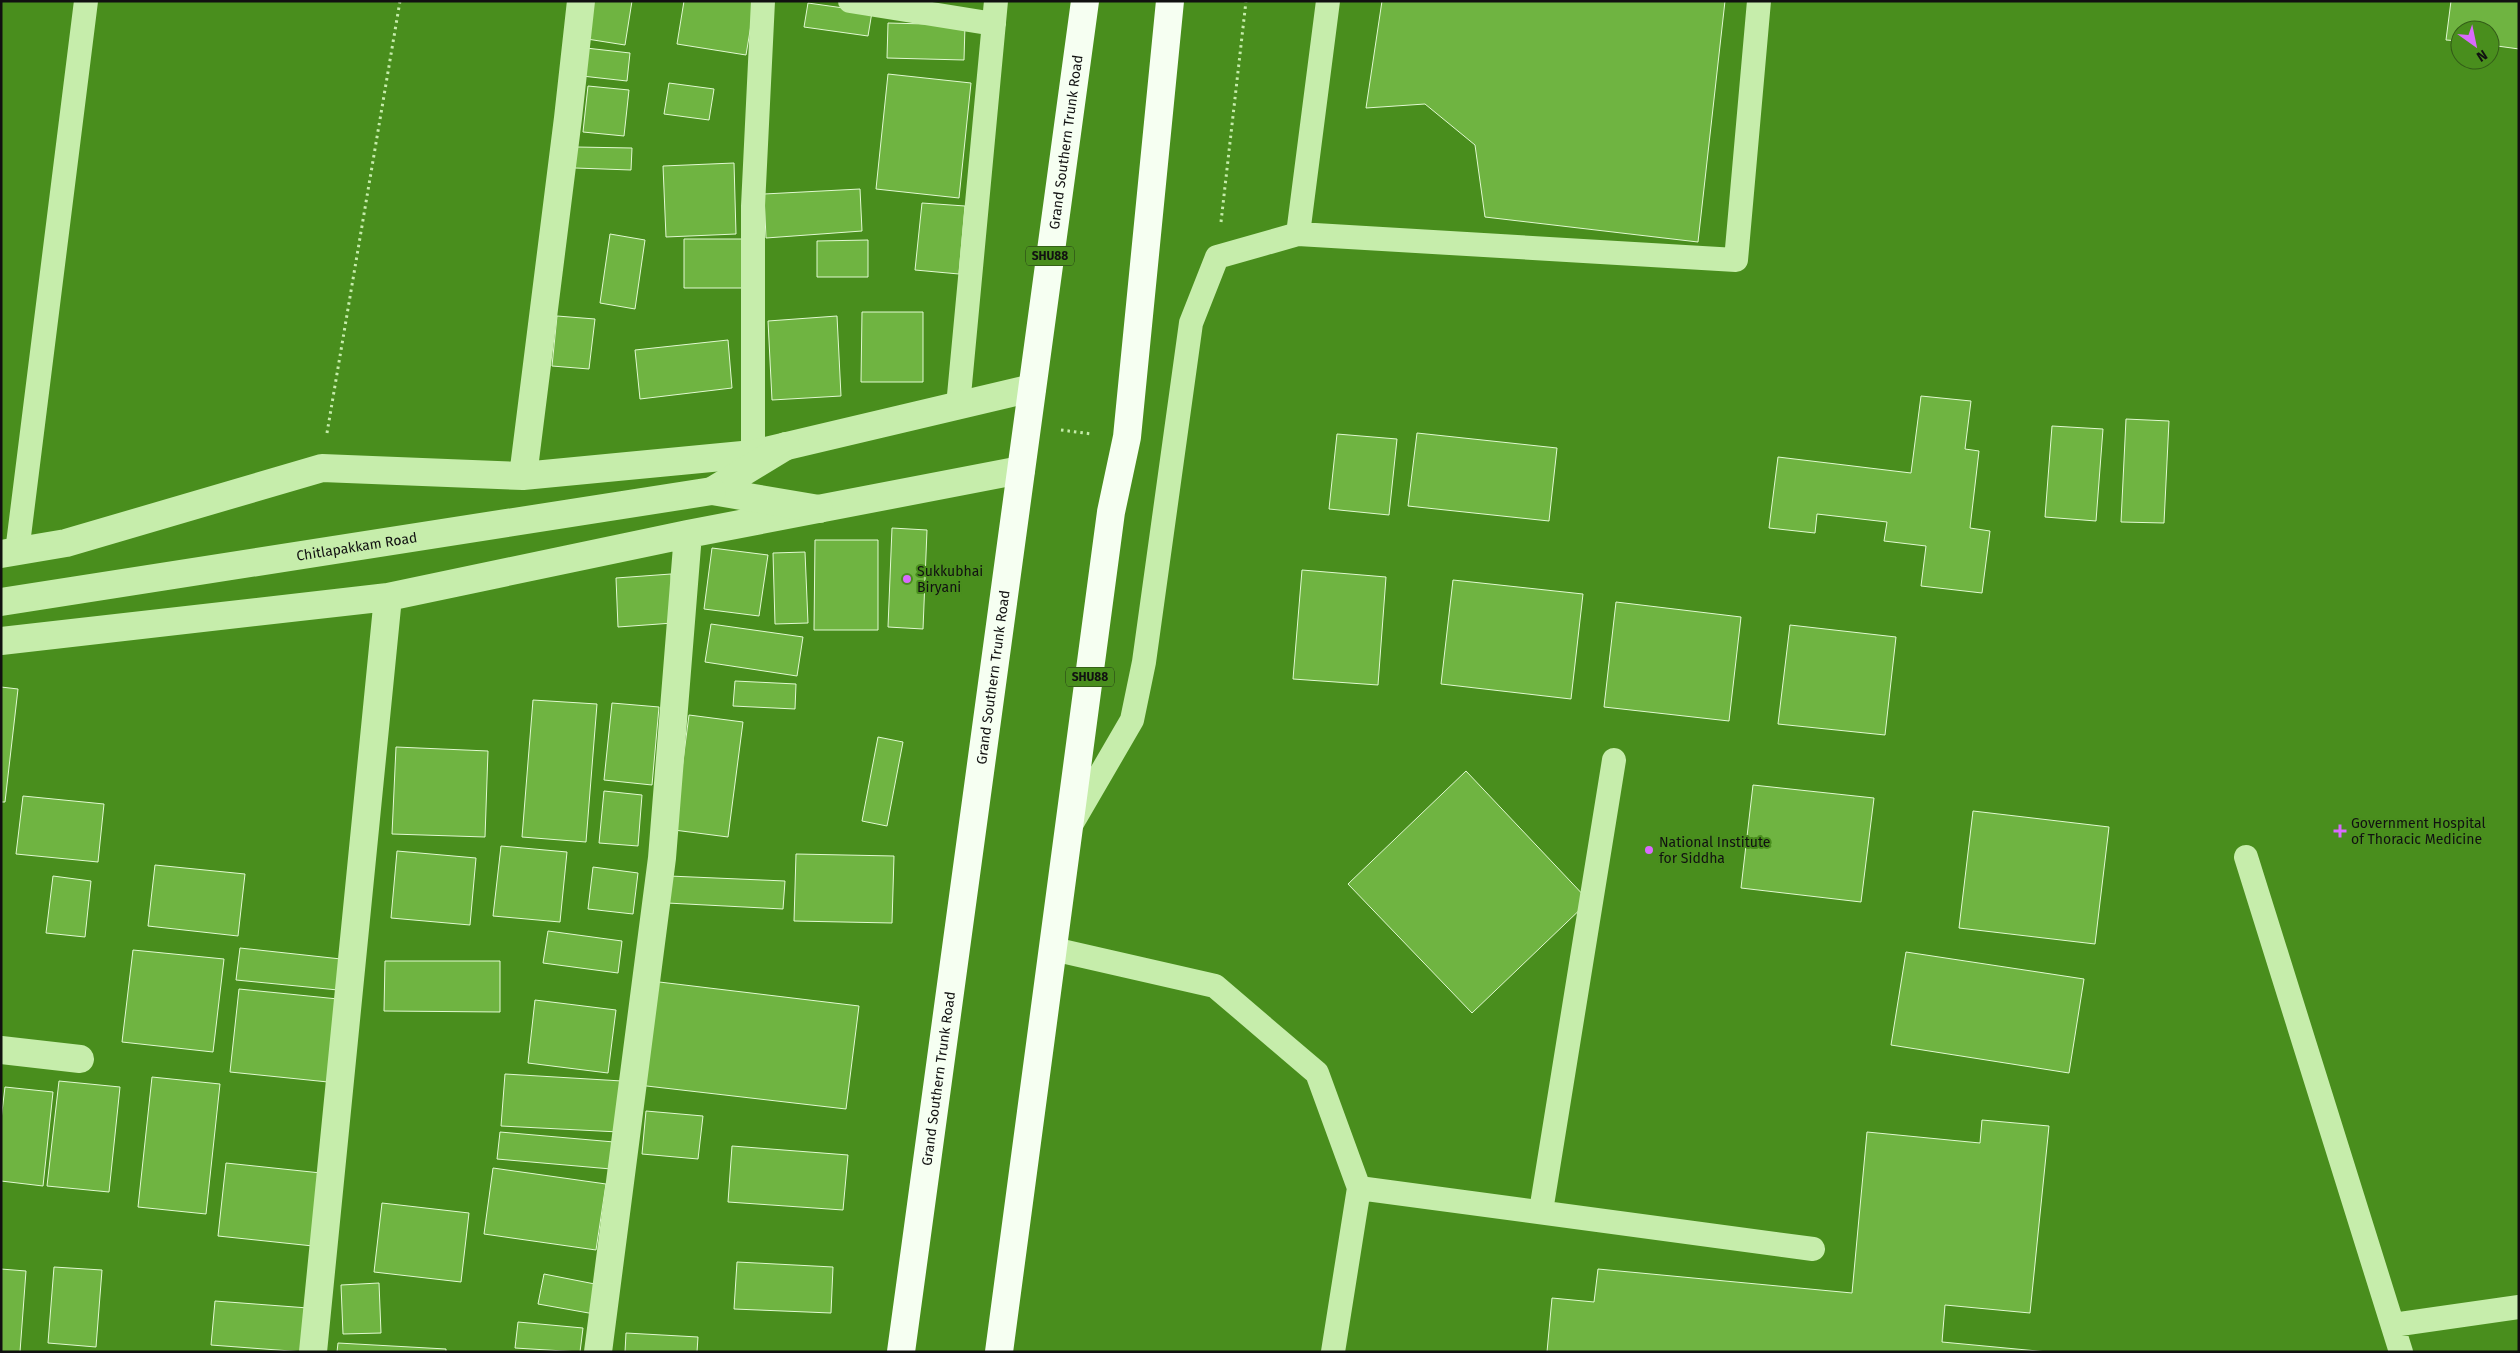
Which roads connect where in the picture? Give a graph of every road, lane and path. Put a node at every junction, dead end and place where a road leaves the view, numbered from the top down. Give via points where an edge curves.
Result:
1 (86, 1) edge
2 (400, 1) edge
3 (581, 1) edge
4 (763, 1) edge
5 (850, 1) edge
6 (1085, 1) edge
7 (1170, 1) edge
8 (1246, 1) edge
9 (1328, 1) edge
10 (1759, 1) edge
11 (995, 13) edge
12 (1298, 234) junction
13 (1216, 257) junction
14 (1032, 388) junction
15 (958, 406) junction
16 (1026, 427) junction
17 (1127, 438) junction
18 (786, 446) junction
19 (753, 454) junction
20 (322, 468) junction
21 (1022, 470) junction
22 (523, 476) junction
23 (712, 490) junction
24 (818, 509) junction
25 (688, 534) junction
26 (9, 553) edge
27 (388, 597) junction
28 (1, 602) edge
29 (1, 641) edge
30 (1614, 760) dead end
31 (1070, 825) junction
32 (2246, 857) dead end
33 (1053, 949) junction
34 (1, 1050) edge
35 (80, 1059) dead end
36 (1359, 1188) junction
37 (1541, 1211) junction
38 (1813, 1249) dead end
39 (2519, 1307) edge
40 (2393, 1325) junction
41 (314, 1352) edge
42 (598, 1352) edge
43 (901, 1352) edge
44 (999, 1352) edge
45 (1333, 1352) edge
46 (2401, 1352) edge

1 - 26 lane
2 - 20 path
3 - 22 street
4 - 19 lane via 753,206
5 - 11 lane
6 - 14 main road, Grand Southern Trunk Road / SHU88
7 - 17 main road, SHU88
8 - 13 path
9 - 12 lane
10 - 12 lane via 1736,260
11 - 15 lane
12 - 13 lane
13 - 31 lane via 1191,323 1144,662 1132,720
14 - 15 street
14 - 16 main road, Grand Southern Trunk Road / SHU88
15 - 18 street
16 - 17 path
16 - 21 main road, Grand Southern Trunk Road / SHU88
17 - 31 main road, SHU88 via 1111,512
18 - 19 street
18 - 23 street
19 - 22 street
20 - 22 street
20 - 26 street via 66,543
21 - 24 street
21 - 43 main road, Grand Southern Trunk Road / SHU88
23 - 24 street
23 - 28 street, Chitlapakkam Road
24 - 25 street
25 - 27 street
25 - 42 street via 662,858
27 - 29 street
27 - 41 street
30 - 37 lane
31 - 33 main road, SHU88
32 - 40 lane
33 - 36 lane via 1215,986 1317,1073
33 - 44 main road, SHU88
34 - 35 street
36 - 37 lane
36 - 45 lane
37 - 38 lane
39 - 40 lane
40 - 46 lane

